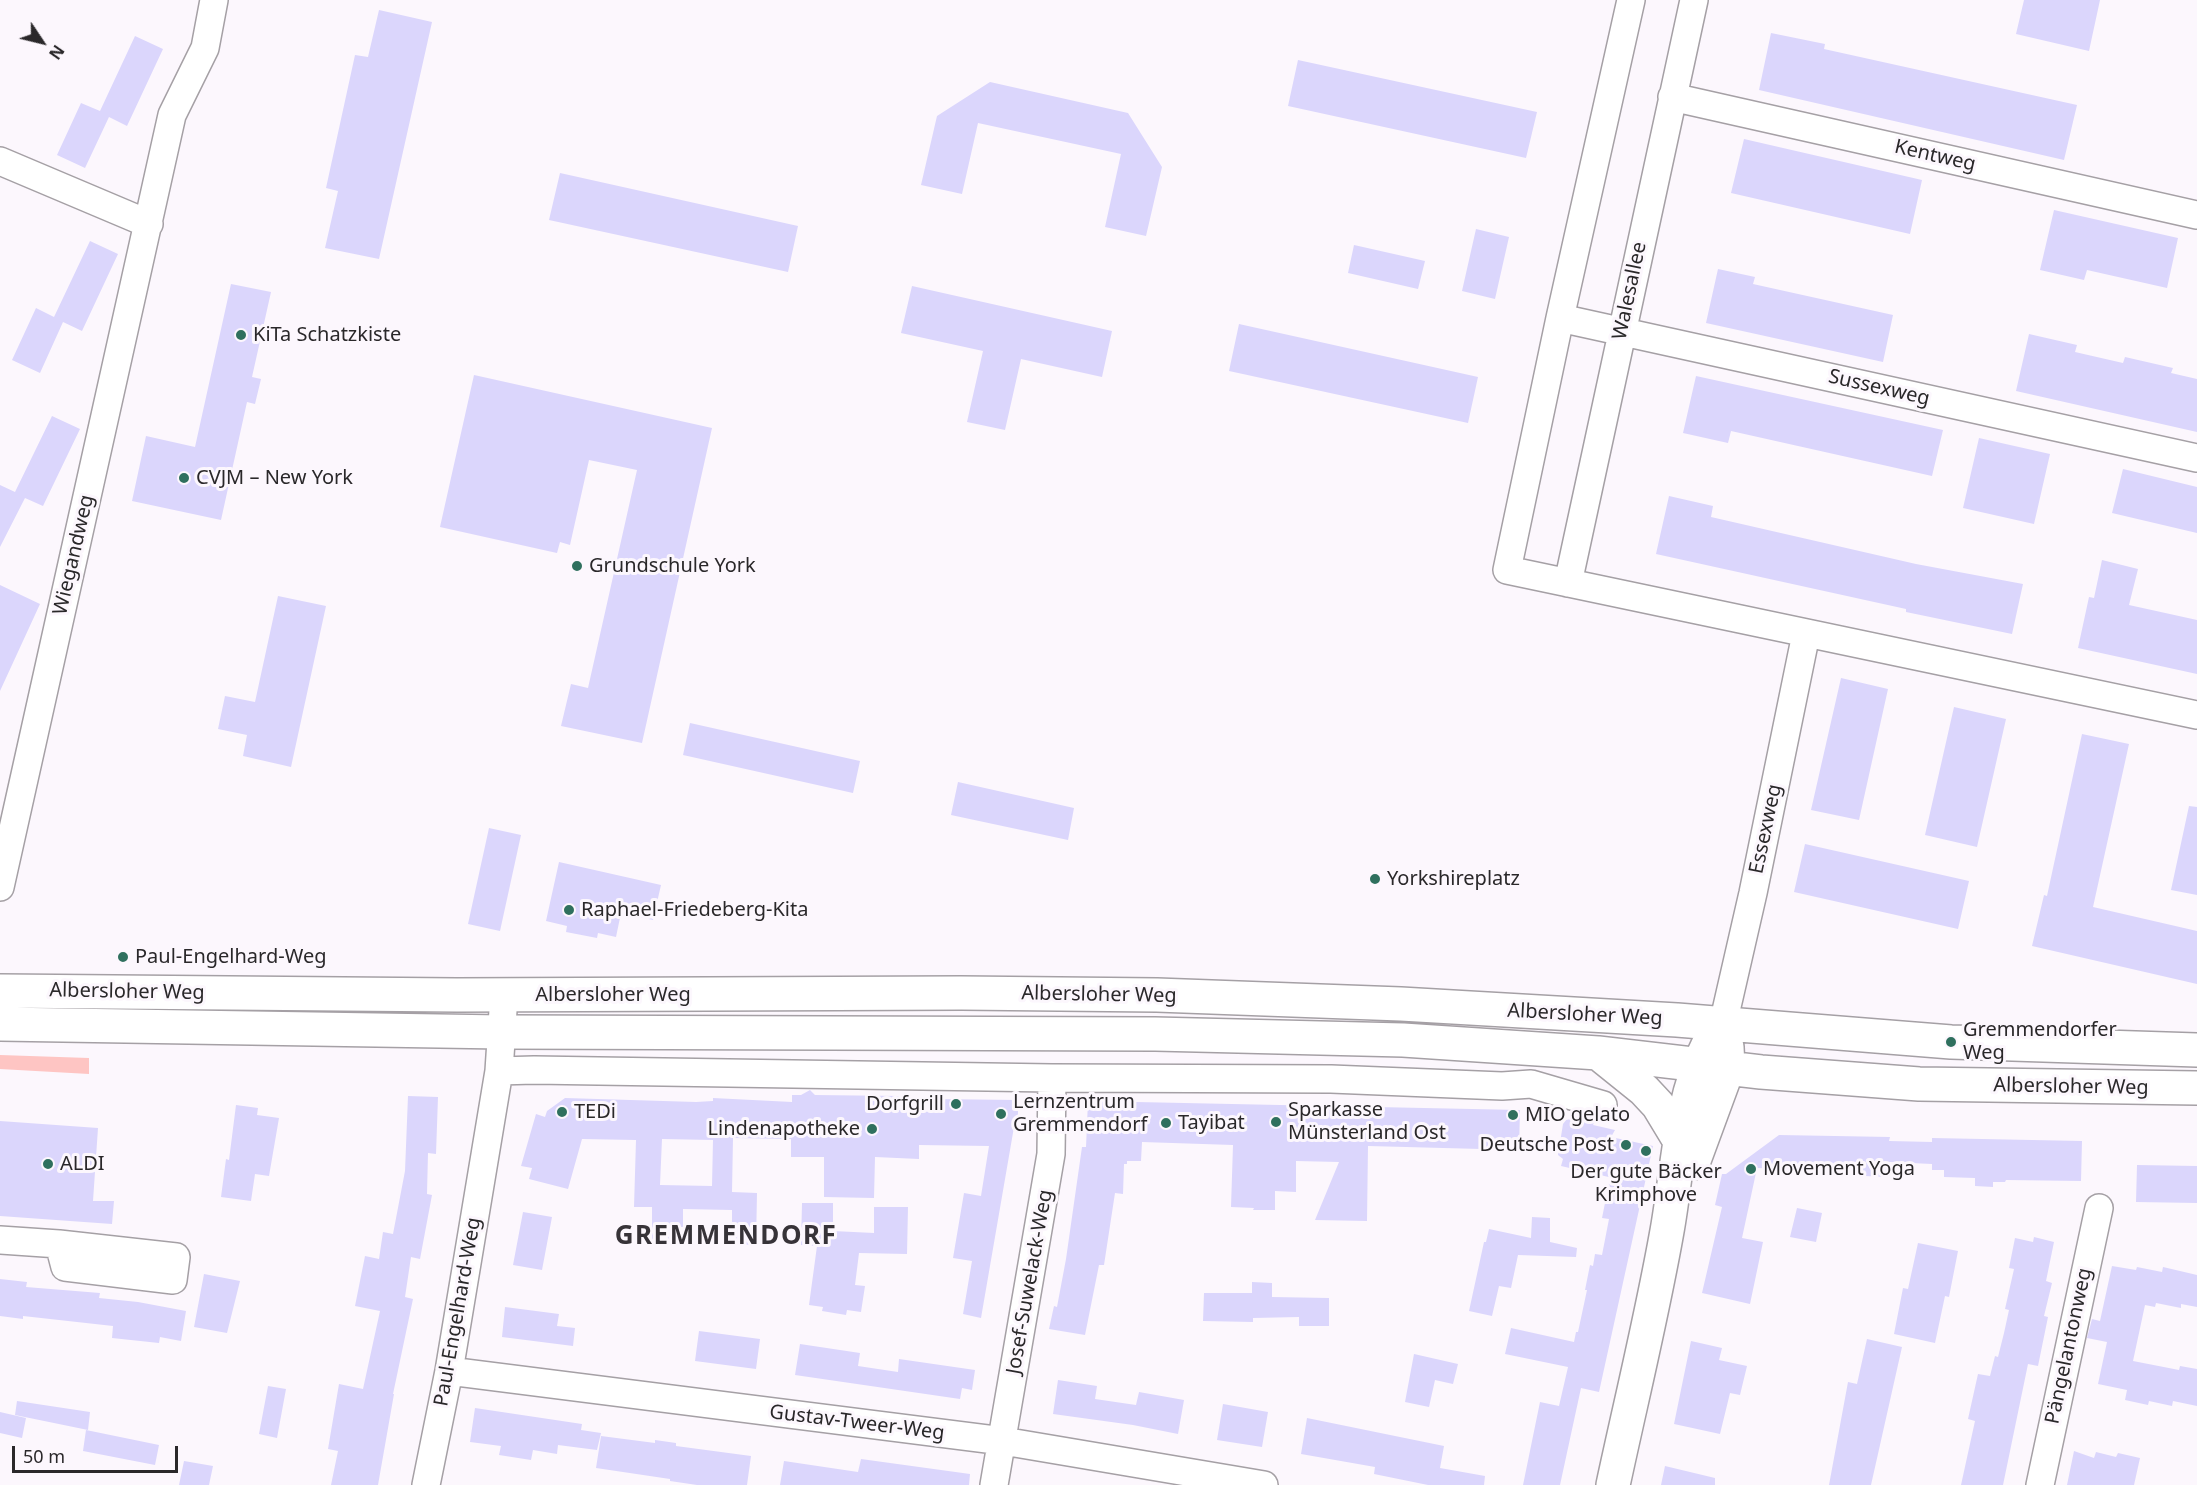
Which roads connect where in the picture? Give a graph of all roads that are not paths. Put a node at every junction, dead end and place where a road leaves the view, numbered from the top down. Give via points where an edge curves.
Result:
1 (214, 0) edge
2 (1631, 0) edge
3 (1694, 0) edge
4 (1672, 97) junction
5 (0, 161) edge
6 (2197, 215) edge
7 (149, 224) junction
8 (1560, 318) junction
9 (1621, 330) junction
10 (2197, 458) edge
11 (1568, 583) junction
12 (1806, 634) junction
13 (2197, 715) edge
14 (0, 887) edge
15 (0, 991) edge
16 (504, 995) junction
17 (0, 1024) edge
18 (1722, 1024) junction
19 (502, 1032) junction
20 (1551, 1049) junction
21 (2197, 1050) edge
22 (1598, 1053) junction
23 (1713, 1066) junction
24 (499, 1071) junction
25 (1052, 1078) junction
26 (1531, 1084) junction
27 (2197, 1088) edge
28 (1603, 1105) dead end
29 (1681, 1143) junction
30 (2099, 1208) dead end
31 (1667, 1232) junction
32 (0, 1240) edge
33 (59, 1244) dead end
34 (449, 1371) junction
35 (1003, 1441) junction
36 (426, 1485) edge
37 (994, 1485) edge
38 (1264, 1485) edge
39 (1613, 1485) edge
40 (2040, 1485) edge

1 - 7 street, Wiegandweg via 205,48 172,115
2 - 8 street
3 - 4 street, Walesallee
4 - 6 street, Kentweg
4 - 9 street, Walesallee
5 - 7 street
7 - 14 street, Wiegandweg
8 - 9 street, Sussexweg
8 - 11 street via 1508,570
9 - 10 street, Sussexweg
9 - 11 street, Walesallee
11 - 12 street
12 - 13 street
12 - 18 street, Essexweg
15 - 16 main road, Albersloher Weg
16 - 18 main road, Albersloher Weg via 1157,995 1401,1004
16 - 19 street, Paul-Engelhard-Weg
17 - 19 main road, Albersloher Weg
18 - 21 main road, Albersloher Weg via 1951,1042
18 - 23 main road via 1727,1046
19 - 20 main road, Albersloher Weg via 1167,1034 1403,1040
19 - 24 street, Paul-Engelhard-Weg
20 - 22 main road, Albersloher Weg
20 - 26 street, Albersloher Weg
22 - 23 main road, Albersloher Weg
22 - 29 main road via 1658,1105
23 - 27 main road, Albersloher Weg via 1947,1085
23 - 29 main road via 1692,1088
23 - 31 main road
24 - 25 street
24 - 34 street, Paul-Engelhard-Weg
25 - 26 street
25 - 35 street, Josef-Suwelack-Weg via 1051,1154
26 - 28 street
29 - 31 main road
30 - 40 street, Pängelantonweg
31 - 39 main road
32 - 33 street
34 - 35 street, Gustav-Tweer-Weg
34 - 36 street, Paul-Engelhard-Weg
35 - 37 street, Josef-Suwelack-Weg
35 - 38 street, Gustav-Tweer-Weg

